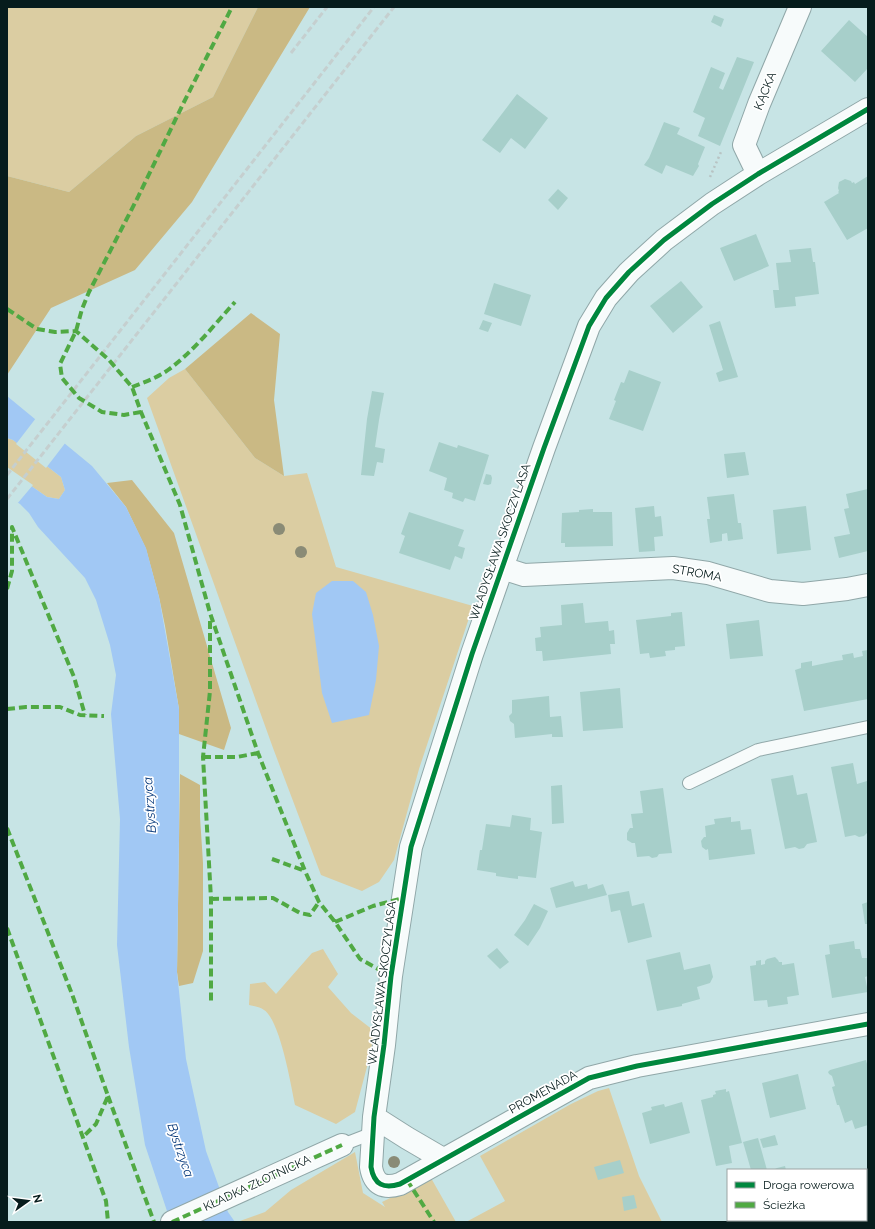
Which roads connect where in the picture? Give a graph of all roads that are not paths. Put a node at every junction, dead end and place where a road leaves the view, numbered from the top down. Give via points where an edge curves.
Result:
1 (800, 7) edge
2 (868, 110) edge
3 (758, 174) junction
4 (502, 568) junction
5 (868, 585) edge
6 (868, 727) edge
7 (689, 783) dead end
8 (868, 1024) edge
9 (374, 1125) junction
10 (342, 1145) joint
11 (443, 1159) junction
12 (172, 1222) edge

1 - 3 street, KĄCKA via 744,145
2 - 3 street, WŁADYSŁAWA SKOCZYLASA
3 - 4 street, WŁADYSŁAWA SKOCZYLASA via 664,240 629,272 606,298 589,326
4 - 5 street, STROMA via 524,575 673,568 708,573 770,591 803,594
4 - 9 street, WŁADYSŁAWA SKOCZYLASA via 441,748 411,847 391,976
6 - 7 lane via 758,750
8 - 11 street, PROMENADA via 637,1066 589,1078
9 - 10 lane
9 - 11 street via 407,1138
9 - 11 street, PROMENADA via 371,1167 378,1182 384,1186 400,1184
10 - 12 street, KŁADKA ZŁOTNICKA

